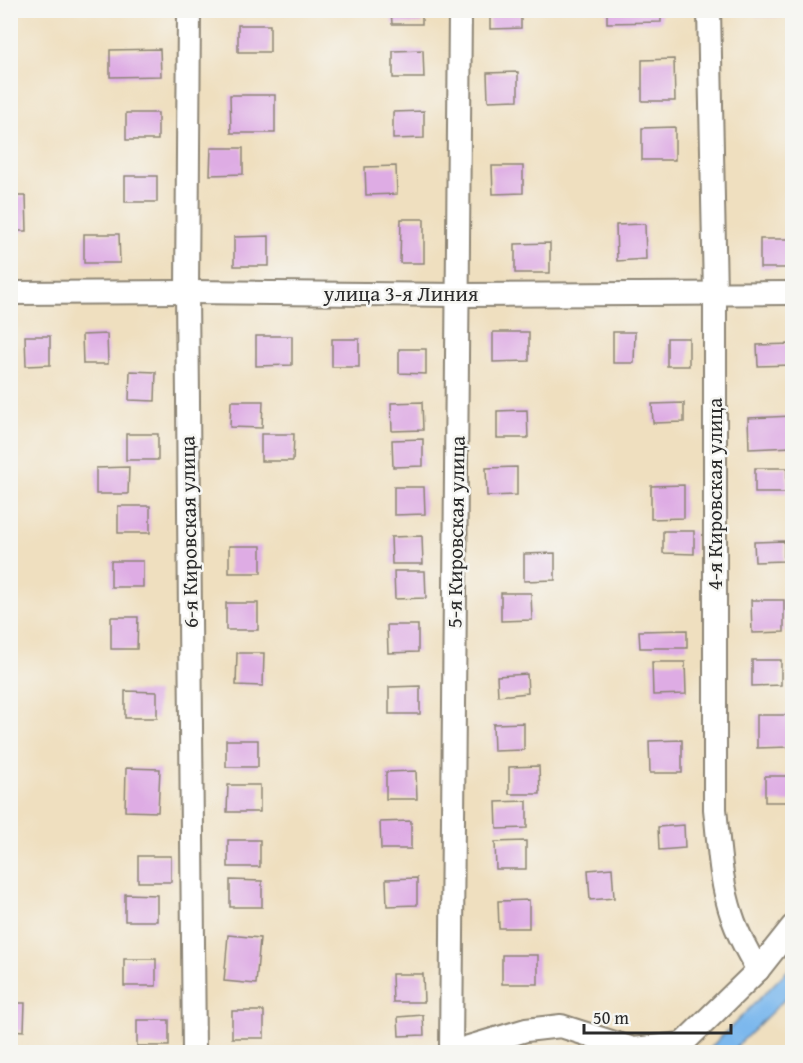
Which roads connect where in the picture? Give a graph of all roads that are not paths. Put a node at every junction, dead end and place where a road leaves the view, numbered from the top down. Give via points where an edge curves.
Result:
1 (189, 10) edge
2 (460, 10) edge
3 (709, 10) edge
4 (187, 292) junction
5 (10, 293) edge
6 (715, 293) junction
7 (792, 293) edge
8 (458, 295) junction
9 (792, 927) edge
10 (758, 970) junction
11 (678, 1048) edge
12 (194, 1053) edge
13 (451, 1053) edge

1 - 4 street, 6-я Кировская улица
2 - 8 street, 5-я Кировская улица
3 - 6 street, 4-я Кировская улица
4 - 5 street, улица 3-я Линия
4 - 8 street, улица 3-я Линия
4 - 12 street, 6-я Кировская улица
6 - 7 street, улица 3-я Линия
6 - 8 street, улица 3-я Линия
6 - 10 street, 4-я Кировская улица via 715,809 723,880 732,916
8 - 13 street, 5-я Кировская улица
9 - 10 street
10 - 11 street
11 - 13 street via 633,1049 561,1026 526,1030

